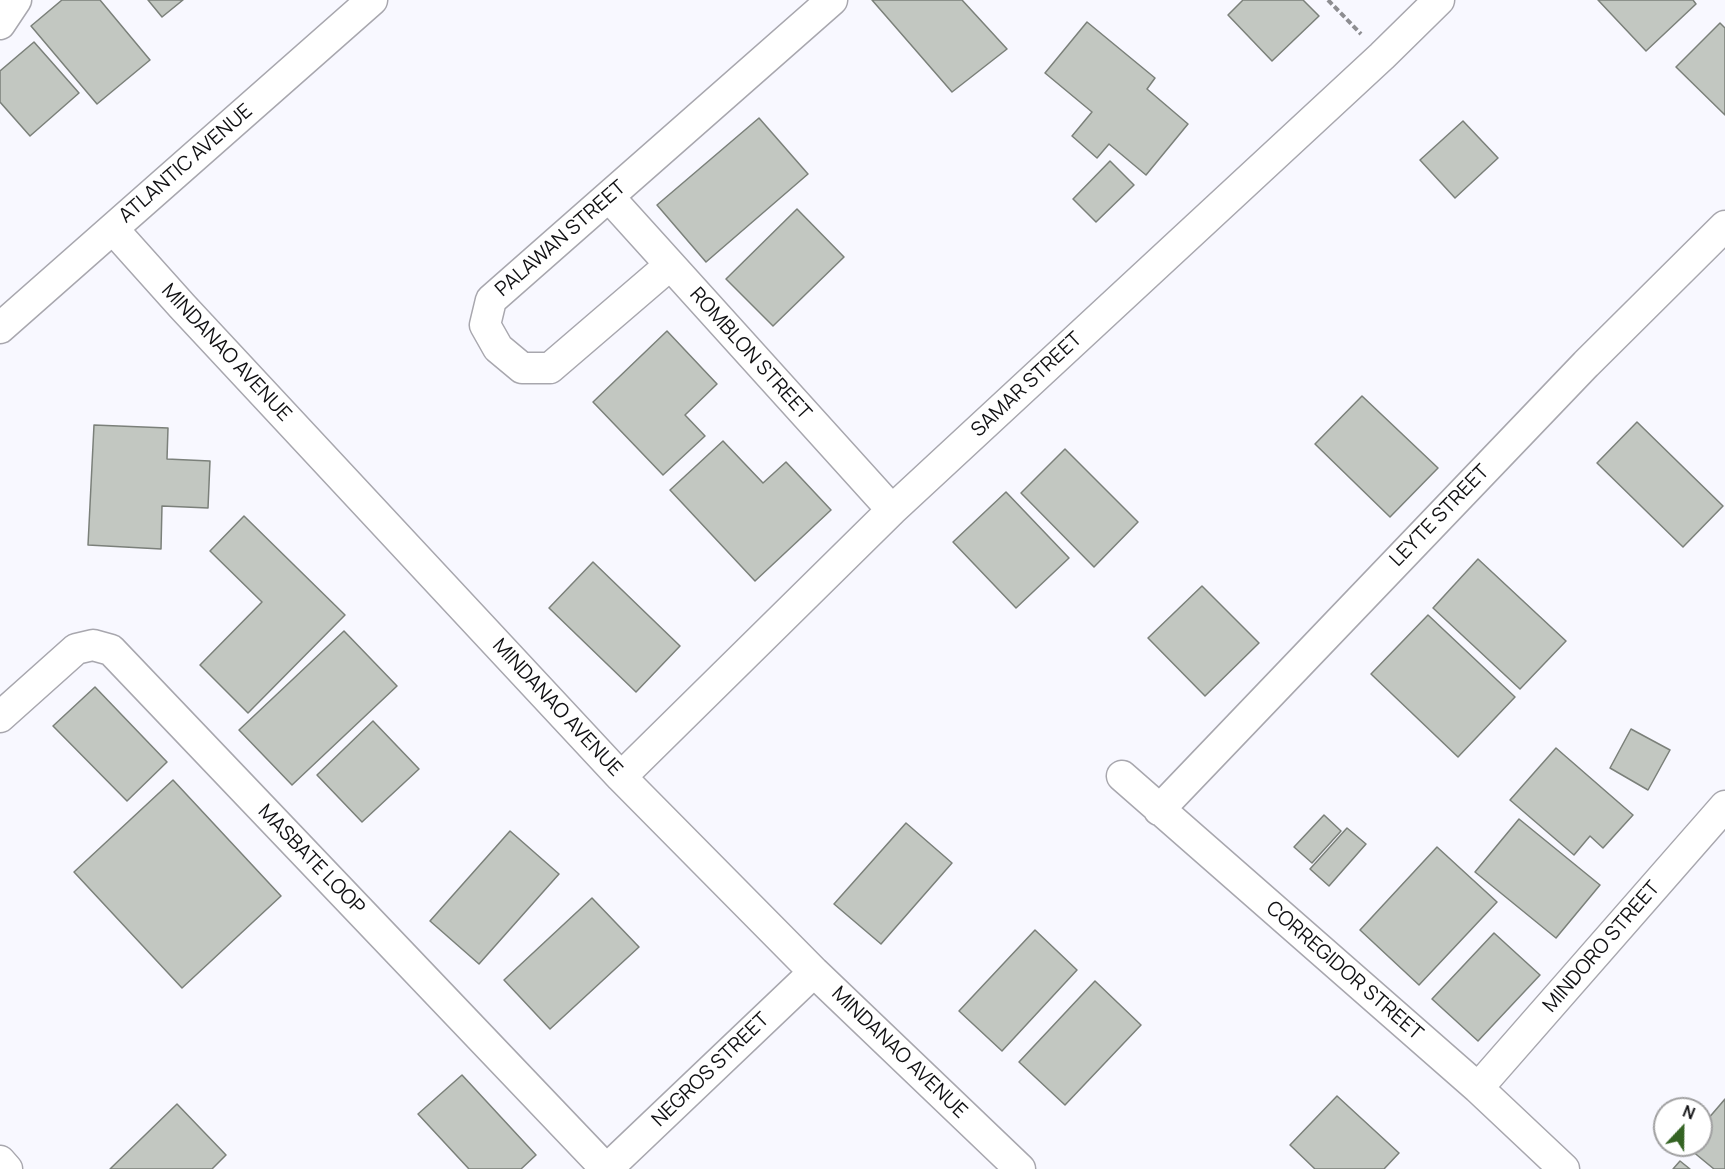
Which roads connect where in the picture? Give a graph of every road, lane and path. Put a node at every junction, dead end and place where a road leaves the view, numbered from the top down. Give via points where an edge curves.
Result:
1 (16, 0) edge
2 (372, 0) edge
3 (832, 0) edge
4 (1328, 0) edge
5 (1439, 0) edge
6 (0, 24) edge
7 (1382, 56) junction
8 (609, 197) junction
9 (1725, 226) edge
10 (113, 229) junction
11 (670, 265) junction
12 (0, 328) edge
13 (892, 510) junction
14 (0, 717) edge
15 (1122, 776) dead end
16 (621, 777) junction
17 (1725, 806) edge
18 (1159, 810) junction
19 (814, 972) junction
20 (1478, 1088) junction
21 (0, 1161) edge
22 (7, 1169) edge
23 (606, 1169) edge
24 (1020, 1169) edge
25 (1564, 1169) edge

1 - 6 street
2 - 10 street, ATLANTIC AVENUE
3 - 8 street, PALAWAN STREET
4 - 7 path
5 - 7 street, SAMAR STREET
7 - 13 street, SAMAR STREET
8 - 11 street, ROMBLON STREET
8 - 11 street, PALAWAN STREET via 492,300 485,325 498,348 522,368 550,368
9 - 18 street, LEYTE STREET via 1586,364
10 - 12 street, ATLANTIC AVENUE
10 - 16 street, MINDANAO AVENUE
11 - 13 street, ROMBLON STREET
13 - 16 street, SAMAR STREET
14 - 23 street, MASBATE LOOP via 76,649 93,645 111,650
15 - 18 street, CORREGIDOR STREET
16 - 19 street, MINDANAO AVENUE
17 - 20 street, MINDORO STREET
18 - 20 street, CORREGIDOR STREET
19 - 23 street, NEGROS STREET
19 - 24 street, MINDANAO AVENUE
20 - 25 street, CORREGIDOR STREET
21 - 22 street

